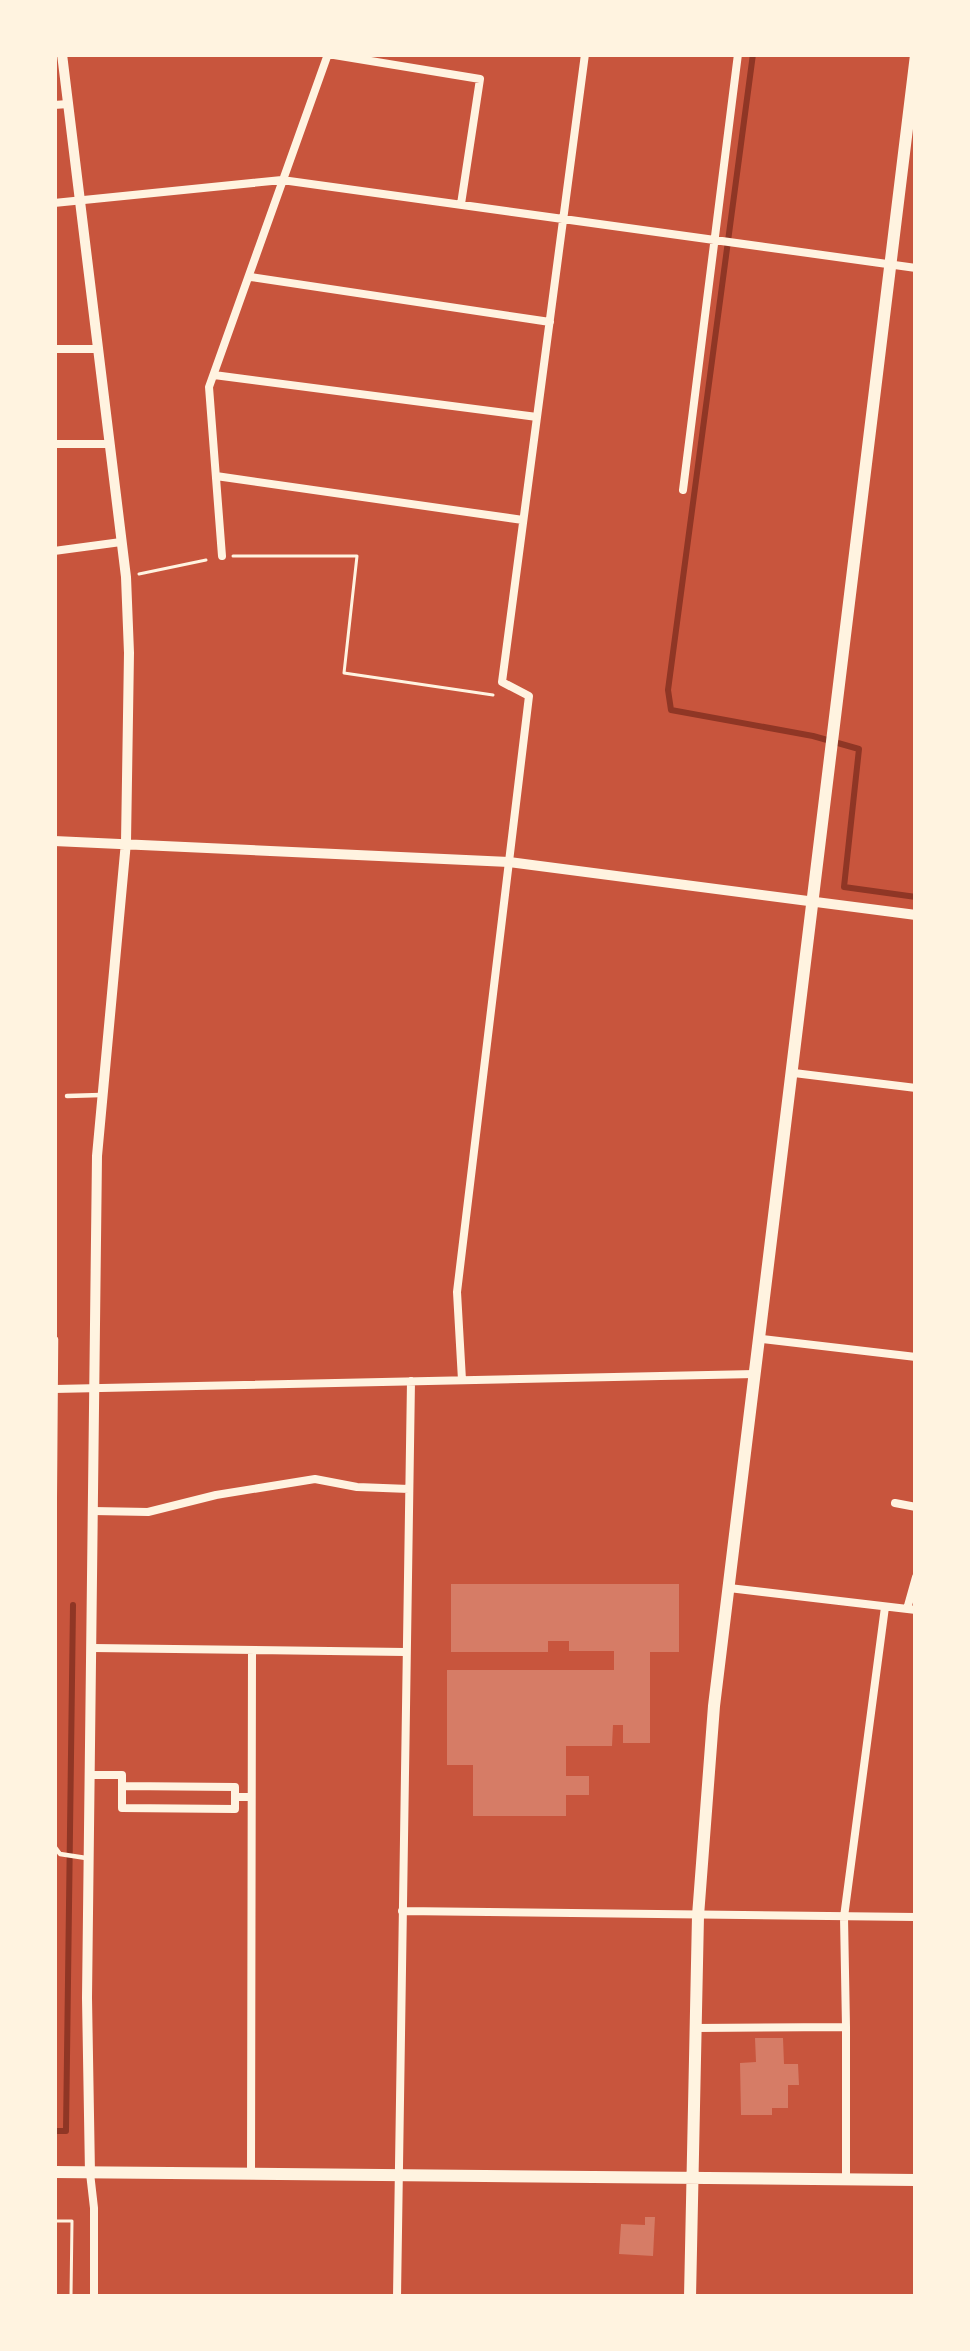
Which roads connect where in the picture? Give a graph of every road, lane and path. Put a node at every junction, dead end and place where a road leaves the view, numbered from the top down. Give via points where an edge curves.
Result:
1 (62, 54) edge
2 (585, 54) edge
3 (738, 54) edge
4 (916, 56) edge
5 (68, 104) junction
6 (54, 105) edge
7 (282, 180) junction
8 (79, 200) junction
9 (54, 203) edge
10 (460, 204) junction
11 (564, 218) junction
12 (713, 239) junction
13 (891, 265) junction
14 (916, 268) edge
15 (251, 277) junction
16 (550, 322) junction
17 (54, 349) edge
18 (98, 349) junction
19 (214, 375) junction
20 (537, 417) junction
21 (54, 444) edge
22 (109, 444) junction
23 (216, 476) junction
24 (683, 490) dead end
25 (524, 520) junction
26 (121, 542) junction
27 (54, 551) edge
28 (222, 556) junction
29 (126, 577) junction
30 (502, 682) junction
31 (54, 842) edge
32 (126, 842) junction
33 (508, 862) junction
34 (814, 902) junction
35 (916, 915) edge
36 (794, 1073) junction
37 (916, 1088) edge
38 (101, 1095) junction
39 (67, 1096) dead end
40 (56, 1339) edge
41 (762, 1339) junction
42 (916, 1357) edge
43 (756, 1374) junction
44 (462, 1380) junction
45 (411, 1381) junction
46 (54, 1389) edge
47 (94, 1390) junction
48 (409, 1489) junction
49 (896, 1503) dead end
50 (916, 1507) edge
51 (93, 1510) junction
52 (916, 1577) edge
53 (729, 1588) junction
54 (54, 1595) edge
55 (885, 1606) junction
56 (912, 1610) edge
57 (93, 1648) junction
58 (252, 1650) junction
59 (405, 1652) junction
60 (91, 1775) junction
61 (122, 1786) junction
62 (235, 1797) junction
63 (251, 1797) junction
64 (54, 1846) edge
65 (90, 1858) junction
66 (401, 1911) junction
67 (698, 1916) junction
68 (844, 1917) junction
69 (916, 1917) edge
70 (846, 2027) junction
71 (695, 2028) junction
72 (54, 2172) edge
73 (251, 2172) junction
74 (90, 2173) junction
75 (399, 2174) junction
76 (846, 2179) junction
77 (691, 2180) junction
78 (916, 2180) edge
79 (54, 2221) edge
80 (71, 2296) edge
81 (94, 2297) edge
82 (398, 2297) edge
83 (690, 2297) edge

1 - 5 street
2 - 11 street
3 - 12 street
4 - 13 main road
5 - 6 street
5 - 8 street
7 - 8 street
7 - 10 street
7 - 10 street via 328,54 480,79
7 - 15 street
8 - 9 street
8 - 18 street
10 - 11 street
11 - 12 street
11 - 16 street
12 - 13 street
12 - 24 street
13 - 14 street
13 - 34 main road
15 - 16 street
15 - 19 street
16 - 20 street
17 - 18 street
18 - 22 street
19 - 20 street
19 - 23 street
20 - 25 street
21 - 22 street
22 - 26 street
23 - 25 street
23 - 28 street
25 - 30 street
26 - 27 street
26 - 29 street
28 - 29 path
28 - 30 path via 357,556 344,673 498,695
29 - 32 street
30 - 33 street via 529,696
31 - 32 street
32 - 33 street
32 - 38 street
33 - 34 street
33 - 44 street via 457,1292
34 - 35 street
34 - 36 main road
36 - 37 street
36 - 41 main road
38 - 39 lane
38 - 47 street
40 - 46 lane
41 - 42 street
41 - 43 main road
43 - 44 street
43 - 53 main road
44 - 45 street
45 - 47 street
45 - 48 street
46 - 47 street
46 - 54 lane
47 - 51 street
48 - 51 street via 316,1479 148,1512
48 - 59 street
49 - 50 street
51 - 57 street
52 - 56 street
53 - 55 street
53 - 67 main road
55 - 56 street
55 - 68 street
57 - 58 street
57 - 60 street
58 - 59 street
58 - 63 street
59 - 66 street
60 - 61 street via 122,1775
60 - 65 street
61 - 62 street via 235,1787
61 - 62 street via 122,1808 235,1809
62 - 63 street
63 - 73 street
64 - 65 lane
65 - 74 street
66 - 67 street
66 - 75 street
67 - 68 street
67 - 71 main road
68 - 69 street
68 - 70 street
70 - 71 street
70 - 76 street
71 - 77 main road
72 - 74 main road
73 - 74 main road
73 - 75 main road
74 - 81 street
75 - 77 main road
75 - 82 street
76 - 77 main road
76 - 78 main road
77 - 83 main road
79 - 80 path via 72,2221

